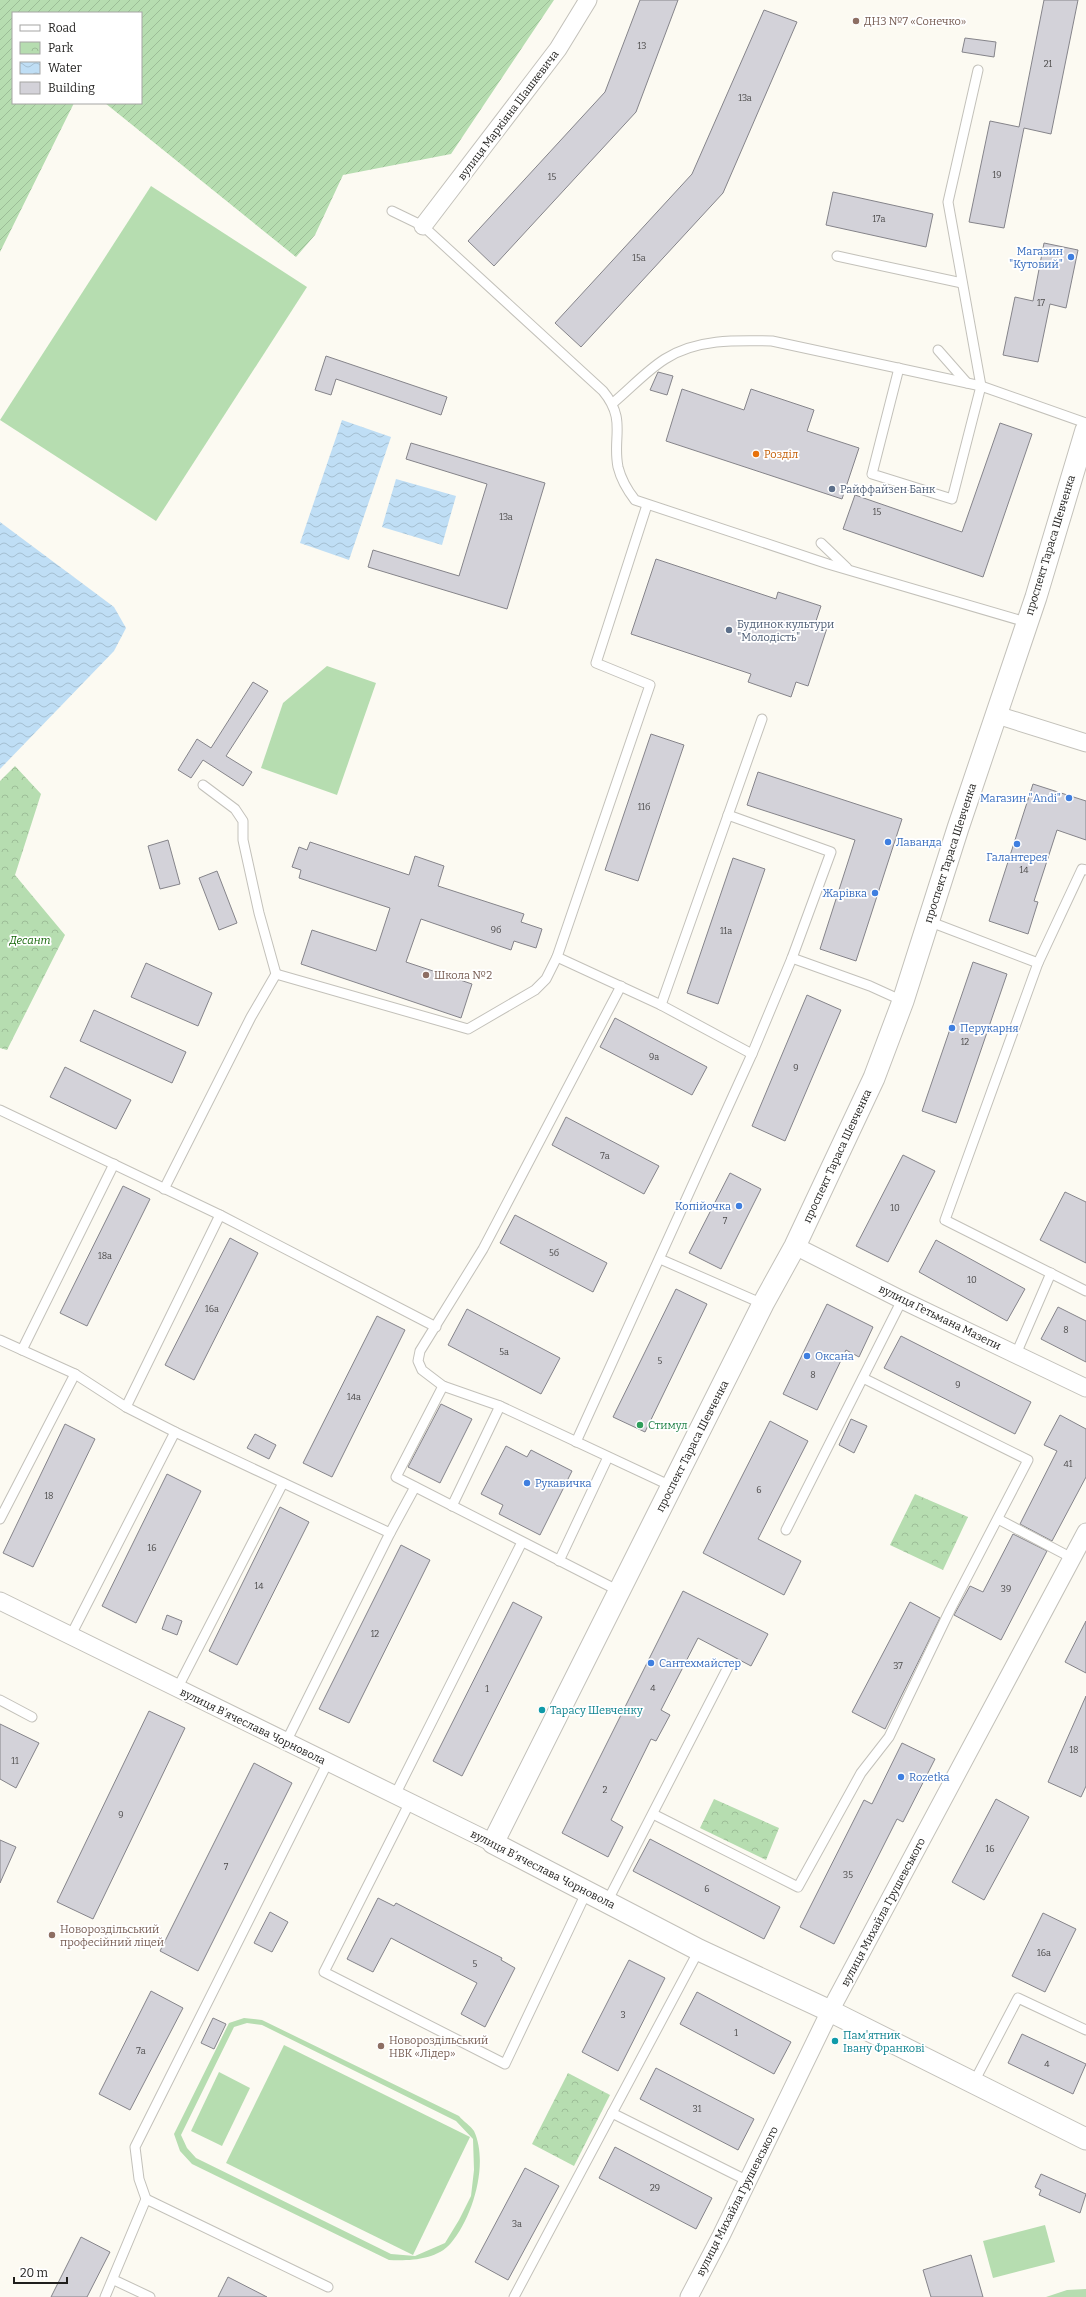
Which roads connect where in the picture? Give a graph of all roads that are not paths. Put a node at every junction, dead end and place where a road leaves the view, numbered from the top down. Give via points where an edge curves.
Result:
1 (588, 0) edge
2 (978, 70) dead end
3 (392, 211) dead end
4 (423, 226) junction
5 (837, 256) dead end
6 (962, 283) junction
7 (938, 350) dead end
8 (899, 368) junction
9 (967, 383) junction
10 (981, 386) junction
11 (613, 403) junction
12 (1086, 423) edge
13 (1086, 430) edge
14 (647, 506) junction
15 (821, 543) dead end
16 (848, 570) junction
17 (1026, 622) junction
18 (997, 715) junction
19 (762, 719) dead end
20 (1086, 743) edge
21 (203, 785) dead end
22 (728, 815) junction
23 (1086, 870) edge
24 (928, 921) junction
25 (557, 957) junction
26 (792, 958) junction
27 (1038, 963) junction
28 (276, 974) junction
29 (621, 986) junction
30 (904, 1001) junction
31 (661, 1005) junction
32 (752, 1054) junction
33 (0, 1110) edge
34 (114, 1164) junction
35 (164, 1189) junction
36 (220, 1216) junction
37 (795, 1246) junction
38 (660, 1259) junction
39 (1051, 1273) junction
40 (1086, 1291) edge
41 (902, 1300) junction
42 (763, 1304) junction
43 (436, 1327) junction
44 (0, 1340) edge
45 (22, 1350) junction
46 (1016, 1354) junction
47 (75, 1374) junction
48 (863, 1378) junction
49 (443, 1386) junction
50 (1086, 1388) edge
51 (500, 1406) junction
52 (126, 1407) junction
53 (175, 1432) junction
54 (576, 1442) junction
55 (608, 1457) junction
56 (283, 1483) junction
57 (671, 1486) junction
58 (415, 1487) junction
59 (452, 1506) junction
60 (0, 1519) edge
61 (998, 1519) junction
62 (786, 1530) dead end
63 (1086, 1532) edge
64 (390, 1533) junction
65 (522, 1542) junction
66 (1072, 1558) junction
67 (559, 1560) junction
68 (619, 1591) junction
69 (0, 1601) edge
70 (71, 1635) junction
71 (728, 1667) dead end
72 (177, 1689) junction
73 (0, 1700) edge
74 (32, 1717) dead end
75 (286, 1742) junction
76 (328, 1762) junction
77 (395, 1795) junction
78 (410, 1802) junction
79 (653, 1814) junction
80 (493, 1843) junction
81 (587, 1891) junction
82 (606, 1902) junction
83 (699, 1950) junction
84 (830, 2012) junction
85 (1086, 2030) edge
86 (974, 2082) junction
87 (612, 2113) junction
88 (1086, 2139) edge
89 (748, 2181) junction
90 (146, 2199) junction
91 (114, 2280) junction
92 (328, 2287) dead end
93 (105, 2297) edge
94 (150, 2297) edge
95 (514, 2297) edge
96 (689, 2297) edge

1 - 4 street, вулиця Маркіяна Шашкевича via 558,49
2 - 6 lane via 948,202
3 - 4 lane
4 - 11 lane
5 - 6 lane
6 - 10 lane
7 - 9 lane
8 - 9 lane
8 - 10 lane via 872,474 952,499
8 - 11 lane via 772,341 739,340 702,344 665,359
9 - 10 lane
10 - 12 lane
11 - 14 lane via 617,420 618,467 627,489 635,500
13 - 17 street, проспект Тараса Шевченка via 1036,597
14 - 16 lane
14 - 25 lane via 596,663 650,684
15 - 16 lane
16 - 17 lane
17 - 18 street, проспект Тараса Шевченка
18 - 20 street
18 - 24 street, проспект Тараса Шевченка
19 - 22 lane
21 - 28 lane via 235,809 243,821 243,840
22 - 26 lane via 832,852
22 - 31 lane
23 - 27 lane via 1082,869
24 - 27 lane
24 - 30 street, проспект Тараса Шевченка
25 - 28 lane via 546,979 535,990 468,1029
25 - 29 lane
26 - 30 lane
26 - 32 lane
27 - 39 lane via 945,1220
28 - 35 lane via 251,1017
29 - 31 lane
29 - 43 lane via 483,1248
30 - 37 street, проспект Тараса Шевченка via 874,1078
31 - 32 lane
32 - 38 lane
33 - 34 lane
34 - 35 lane
34 - 45 lane
35 - 36 lane
36 - 43 lane
36 - 52 lane
37 - 41 street, вулиця Гетьмана Мазепи
37 - 42 street, проспект Тараса Шевченка
38 - 42 lane
38 - 54 lane
39 - 40 lane
39 - 46 lane
41 - 46 street, вулиця Гетьмана Мазепи
41 - 48 lane
42 - 57 street, проспект Тараса Шевченка
43 - 49 lane via 420,1351 418,1361 422,1370
44 - 45 lane
45 - 47 lane
46 - 50 street, вулиця Гетьмана Мазепи
47 - 52 lane
47 - 60 lane
48 - 61 lane via 1028,1460
48 - 62 lane
49 - 51 lane
49 - 58 lane via 396,1477
51 - 54 lane
51 - 59 lane
52 - 53 lane
53 - 56 lane
53 - 70 lane
54 - 55 lane
55 - 57 lane
55 - 67 lane
56 - 64 lane
56 - 72 lane
57 - 68 street, проспект Тараса Шевченка
58 - 59 lane
58 - 64 lane
59 - 65 lane
61 - 66 lane
61 - 79 lane via 950,1610 889,1737 861,1773 798,1887
63 - 66 street, вулиця Михайла Грушевського
64 - 75 lane
65 - 67 lane
65 - 77 lane
66 - 84 street, вулиця Михайла Грушевського
67 - 68 lane
68 - 80 street, проспект Тараса Шевченка
69 - 70 street, вулиця Вʼячеслава Чорновола
70 - 72 street, вулиця Вʼячеслава Чорновола
71 - 79 lane
72 - 75 street, вулиця Вʼячеслава Чорновола
73 - 74 lane
75 - 76 street, вулиця Вʼячеслава Чорновола
76 - 77 street, вулиця Вʼячеслава Чорновола
76 - 90 lane via 135,2147 139,2178
77 - 78 street, вулиця Вʼячеслава Чорновола
78 - 80 street, вулиця Вʼячеслава Чорновола
78 - 81 lane via 324,1972 505,2064
79 - 82 lane
80 - 81 street, вулиця Вʼячеслава Чорновола
81 - 82 street, вулиця Вʼячеслава Чорновола
82 - 83 street, вулиця Вʼячеслава Чорновола
83 - 84 street, вулиця Вʼячеслава Чорновола
83 - 87 lane
84 - 86 street, вулиця Вʼячеслава Чорновола
84 - 89 street, вулиця Михайла Грушевського
85 - 86 lane via 1018,1998
86 - 88 street, вулиця Вʼячеслава Чорновола
87 - 89 lane
87 - 95 lane
89 - 96 street, вулиця Михайла Грушевського
90 - 91 lane
90 - 92 lane
91 - 93 lane
91 - 94 lane

